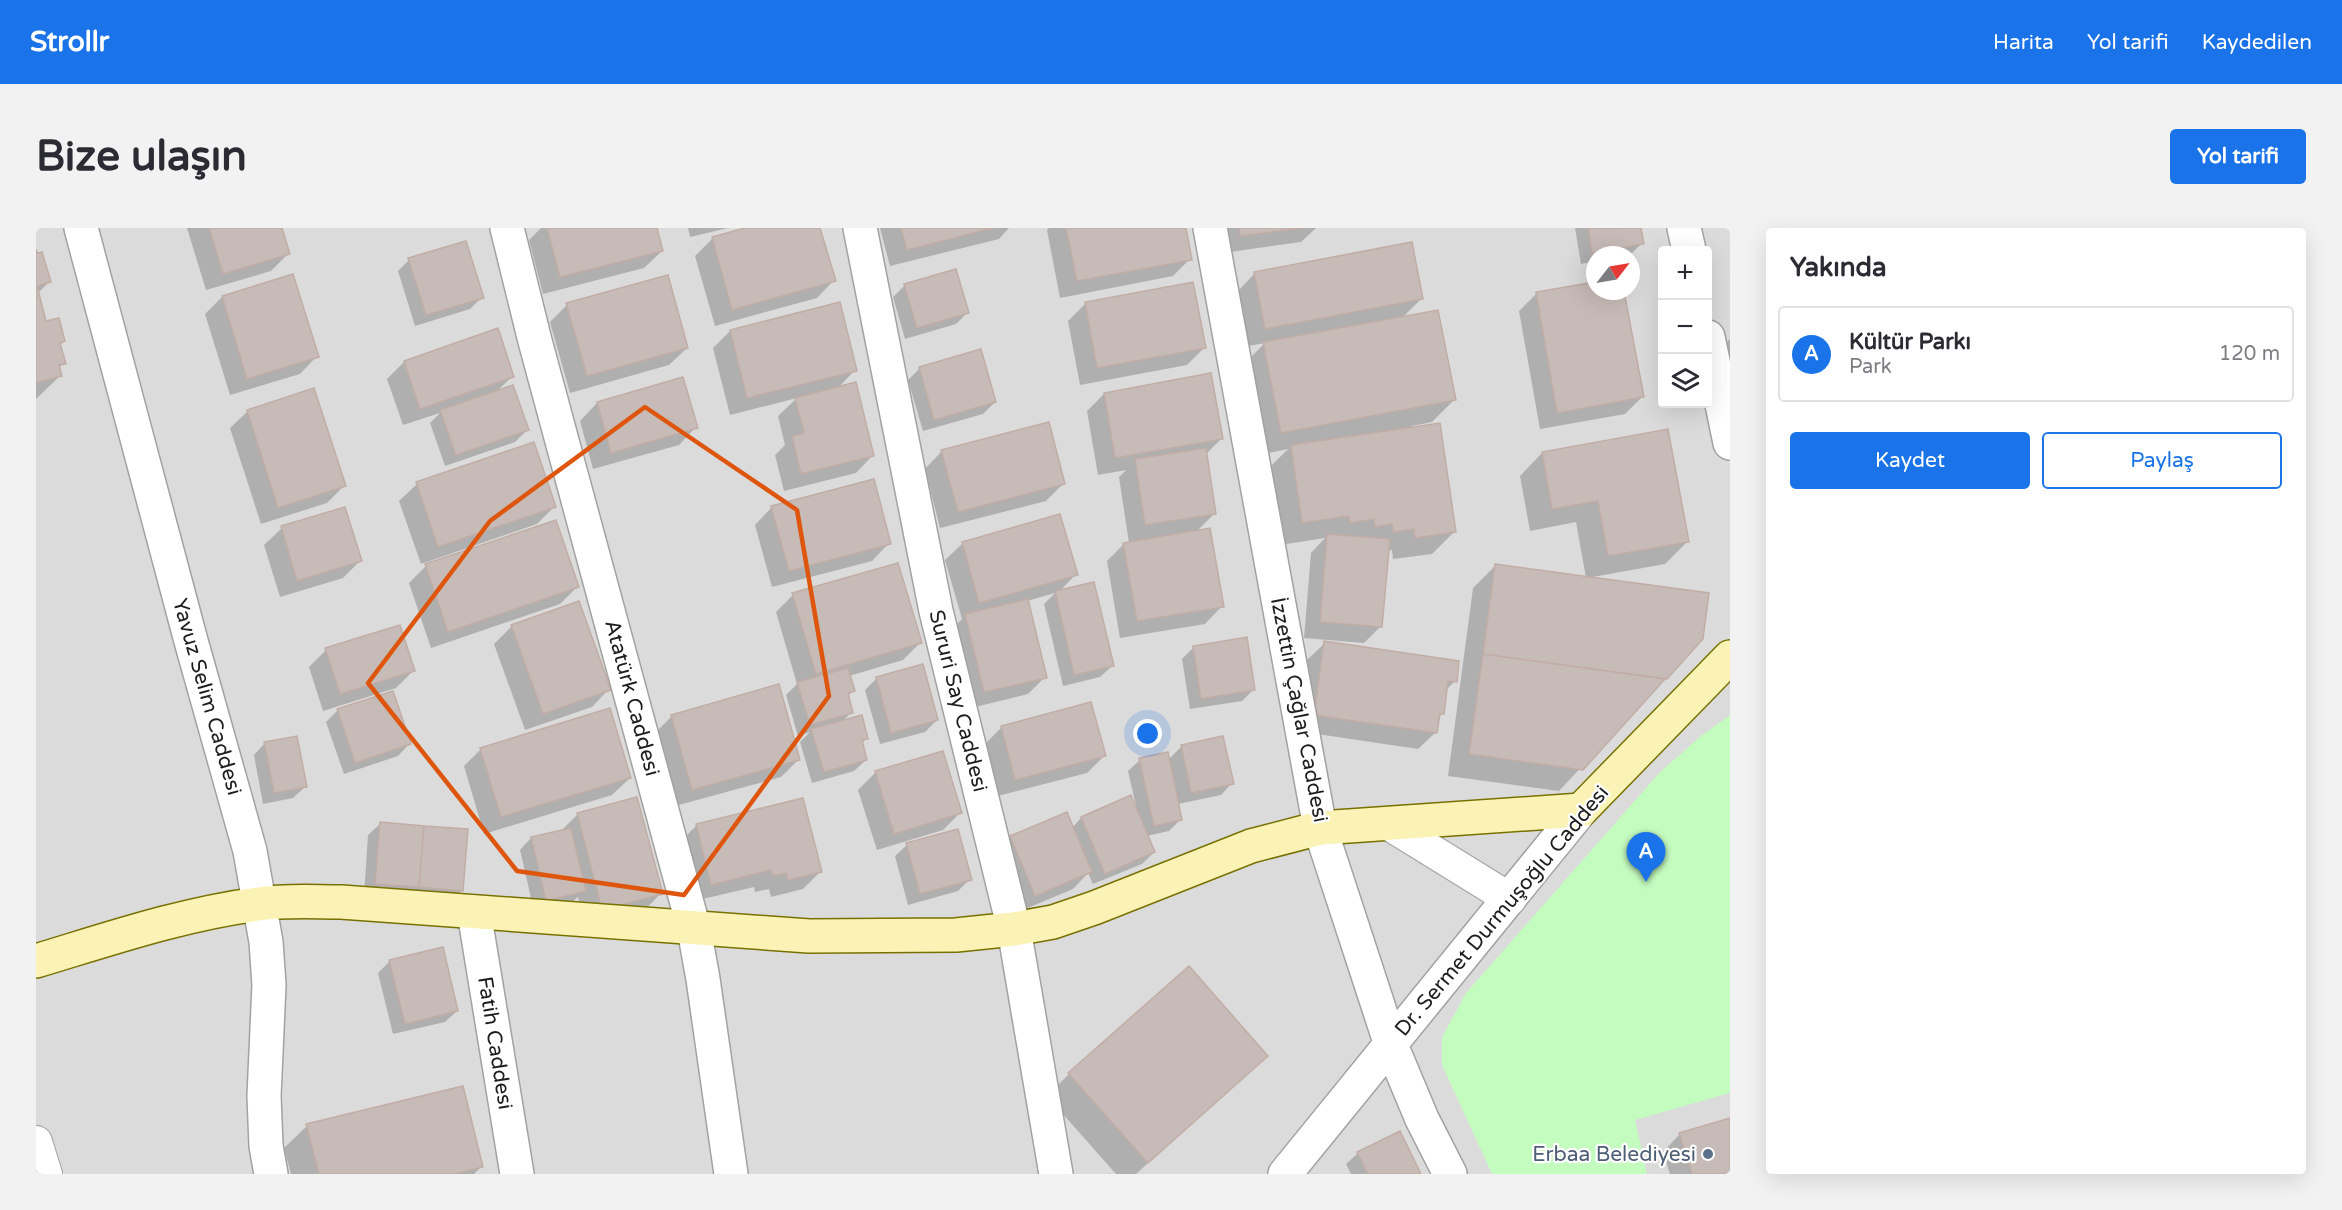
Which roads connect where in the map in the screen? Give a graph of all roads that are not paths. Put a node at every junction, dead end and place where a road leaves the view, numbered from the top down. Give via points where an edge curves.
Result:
1 (81, 228) edge
2 (507, 228) edge
3 (860, 228) edge
4 (1210, 228) edge
5 (1684, 228) edge
6 (1688, 246) edge
7 (1711, 354) edge
8 (1730, 443) edge
9 (1730, 657) edge
10 (1581, 810) junction
11 (1387, 823) junction
12 (1320, 828) junction
13 (1510, 898) junction
14 (261, 903) junction
15 (474, 912) junction
16 (694, 929) junction
17 (1014, 929) junction
18 (36, 961) edge
19 (1391, 1045) junction
20 (36, 1142) edge
21 (46, 1174) edge
22 (271, 1174) edge
23 (517, 1174) edge
24 (731, 1174) edge
25 (1056, 1174) edge
26 (1285, 1174) edge
27 (1450, 1174) edge

1 - 14 street, Yavuz Selim Caddesi via 250,850
2 - 16 street, Atatürk Caddesi
3 - 17 street, Sururi Say Caddesi via 936,611
4 - 12 street, İzzettin Çağlar Caddesi
5 - 6 street
7 - 8 street
9 - 10 main road, Dr. Sermet Durmuşoğlu Caddesi
10 - 11 main road
10 - 13 street, Dr. Sermet Durmuşoğlu Caddesi
11 - 12 main road
11 - 13 street
12 - 17 main road via 1251,846 1063,918
12 - 19 street, İzzettin Çağlar Caddesi
13 - 19 street, Dr. Sermet Durmuşoğlu Caddesi
14 - 15 main road via 341,902
14 - 18 main road via 176,920
14 - 22 street, Yavuz Selim Caddesi via 269,985 264,1095
15 - 16 main road
15 - 23 street, Fatih Caddesi
16 - 17 main road via 809,936 956,935
16 - 24 street, Atatürk Caddesi
17 - 25 street, Sururi Say Caddesi
19 - 26 street, Dr. Sermet Durmuşoğlu Caddesi
19 - 27 street, İzzettin Çağlar Caddesi
20 - 21 street

